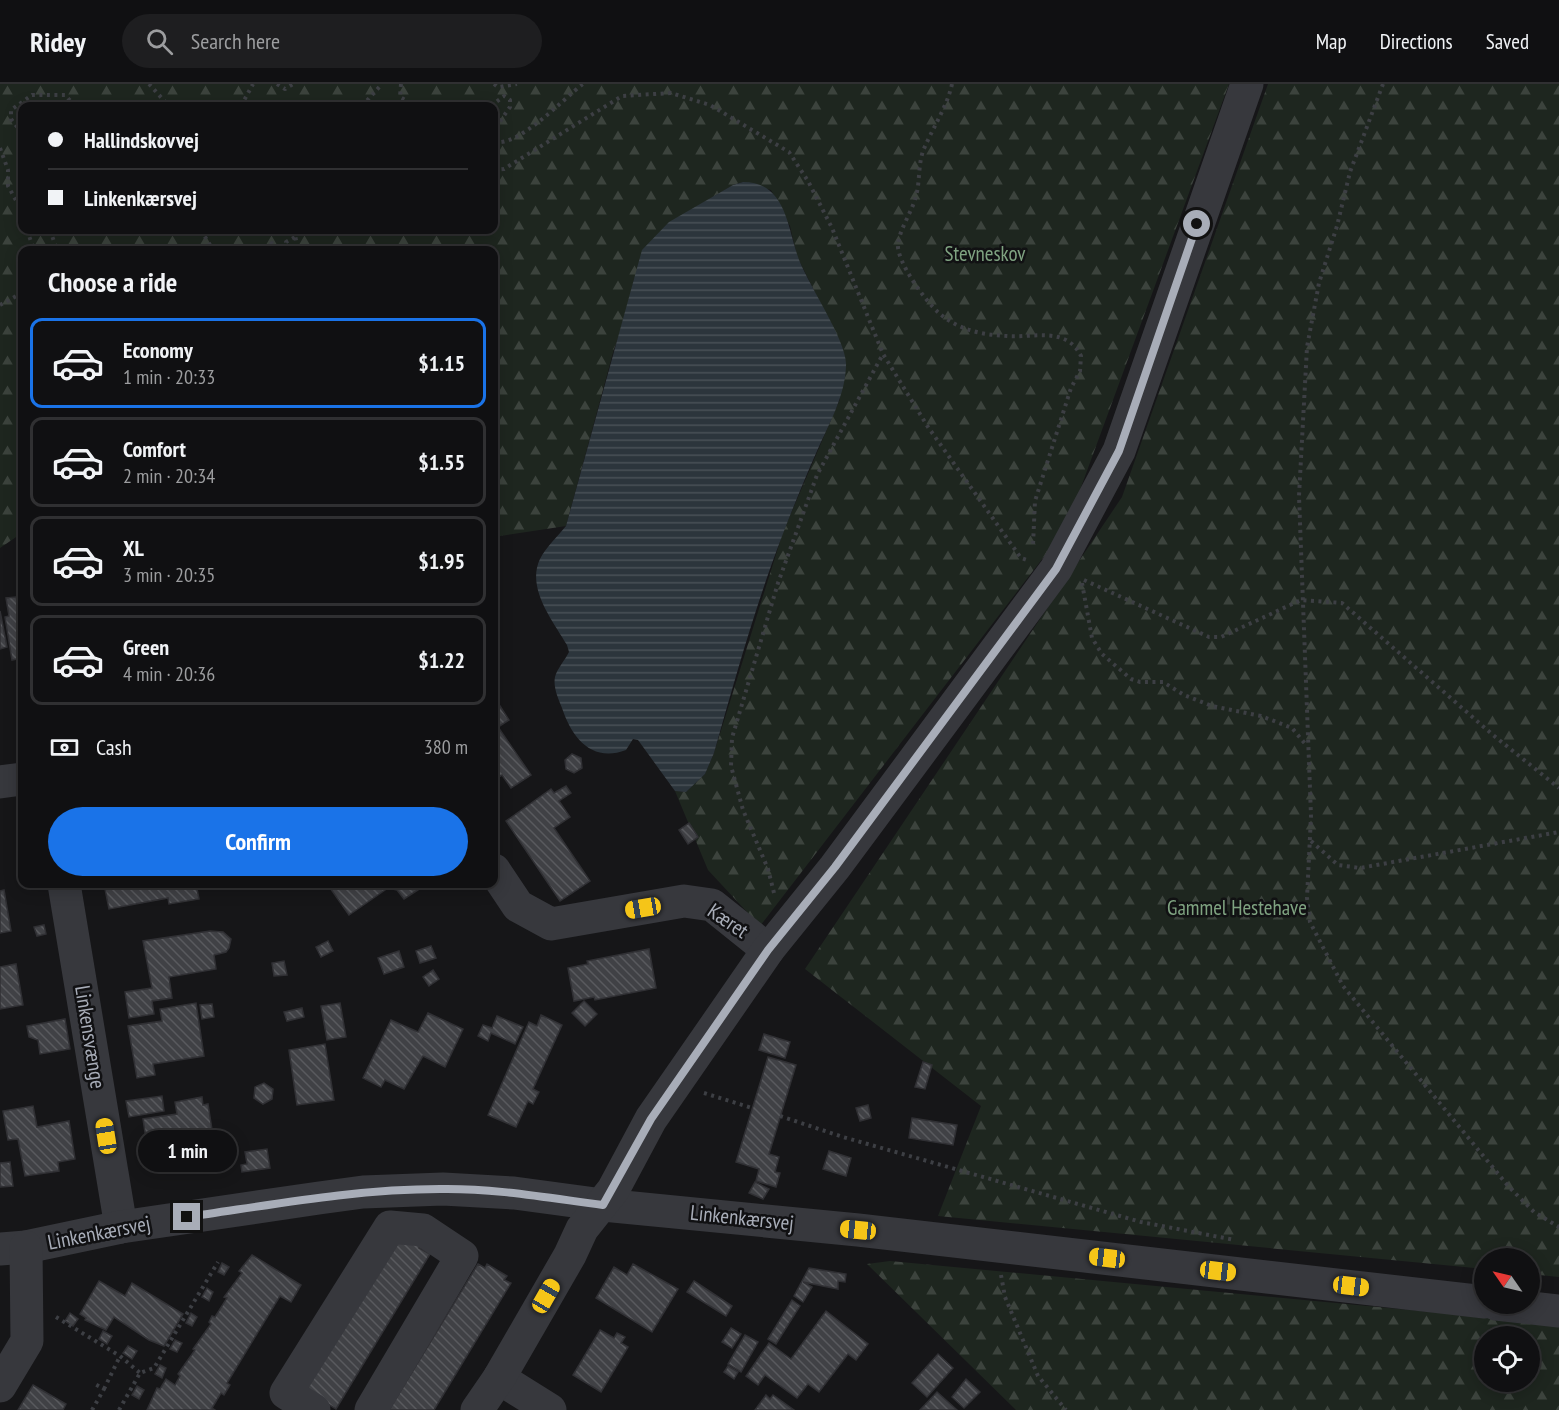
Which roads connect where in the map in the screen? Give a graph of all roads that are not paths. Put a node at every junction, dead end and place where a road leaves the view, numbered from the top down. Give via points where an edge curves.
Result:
1 (1247, 84) edge
2 (18, 779) edge
3 (0, 782) edge
4 (498, 876) edge
5 (65, 888) edge
6 (761, 944) junction
7 (603, 1205) junction
8 (121, 1227) junction
9 (13, 1248) edge
10 (1474, 1301) edge
11 (1540, 1309) edge
12 (1559, 1311) edge
13 (499, 1378) junction
14 (0, 1386) edge
15 (314, 1410) edge
16 (371, 1410) edge
17 (477, 1410) edge
18 (550, 1410) edge

1 - 6 street via 1119,451 1069,574 835,867
2 - 3 street
4 - 6 street, Kæret via 518,906 551,924 684,901 712,905
5 - 8 street, Linkensvænge
6 - 7 street via 651,1119
7 - 8 street, Linkenkærsvej via 514,1193 393,1190
7 - 10 street, Linkenkærsvej
7 - 13 street via 582,1229
8 - 9 street, Linkenkærsvej
9 - 14 street via 27,1299 27,1341
11 - 12 street
13 - 17 street
13 - 18 street
15 - 16 street via 286,1393 390,1227 423,1230 462,1256

